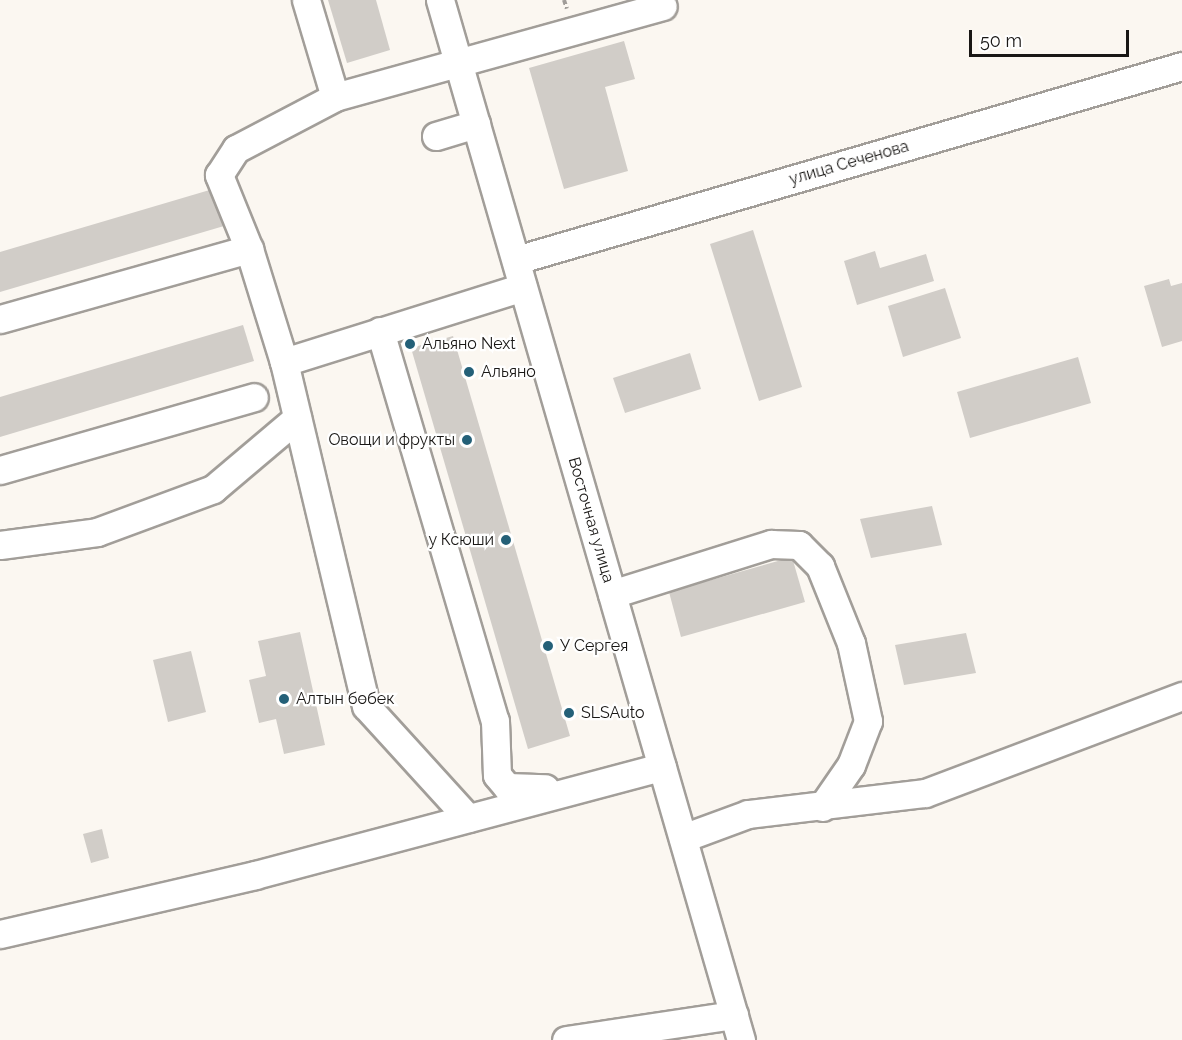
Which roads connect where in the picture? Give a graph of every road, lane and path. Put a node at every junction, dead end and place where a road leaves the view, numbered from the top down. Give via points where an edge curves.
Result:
1 (306, 0) edge
2 (441, 0) edge
3 (663, 6) dead end
4 (460, 66) junction
5 (1182, 66) edge
6 (335, 97) junction
7 (476, 124) junction
8 (436, 136) dead end
9 (249, 249) junction
10 (516, 260) junction
11 (523, 286) junction
12 (0, 319) edge
13 (380, 331) junction
14 (284, 362) junction
15 (254, 397) dead end
16 (297, 418) junction
17 (0, 470) edge
18 (0, 545) edge
19 (612, 594) junction
20 (1182, 696) edge
21 (662, 766) junction
22 (612, 780) junction
23 (822, 807) junction
24 (468, 818) junction
25 (683, 838) junction
26 (0, 934) edge
27 (738, 1028) edge
28 (566, 1040) edge

1 - 6 lane
2 - 4 lane, Восточная улица
3 - 4 lane
4 - 6 lane
4 - 7 lane, Восточная улица
5 - 10 lane, улица Сеченова
6 - 9 lane via 236,149 224,161 219,176
7 - 8 lane
7 - 10 lane, Восточная улица
9 - 12 lane
9 - 14 lane
10 - 11 lane, Восточная улица
11 - 13 lane
11 - 19 lane, Восточная улица
13 - 14 lane
13 - 22 lane via 495,721 497,775 507,787 520,789 546,788 579,772 596,771
14 - 16 lane
15 - 17 lane
16 - 18 lane via 213,489 97,532
16 - 24 lane via 366,706
19 - 21 lane, Восточная улица
19 - 23 lane via 771,544 800,545 820,566 851,643 868,722 851,765
20 - 23 lane via 925,793
21 - 22 lane
21 - 25 lane, Восточная улица
22 - 24 lane
23 - 25 lane via 748,814
24 - 26 lane via 255,875
25 - 27 lane, Восточная улица
27 - 28 lane

